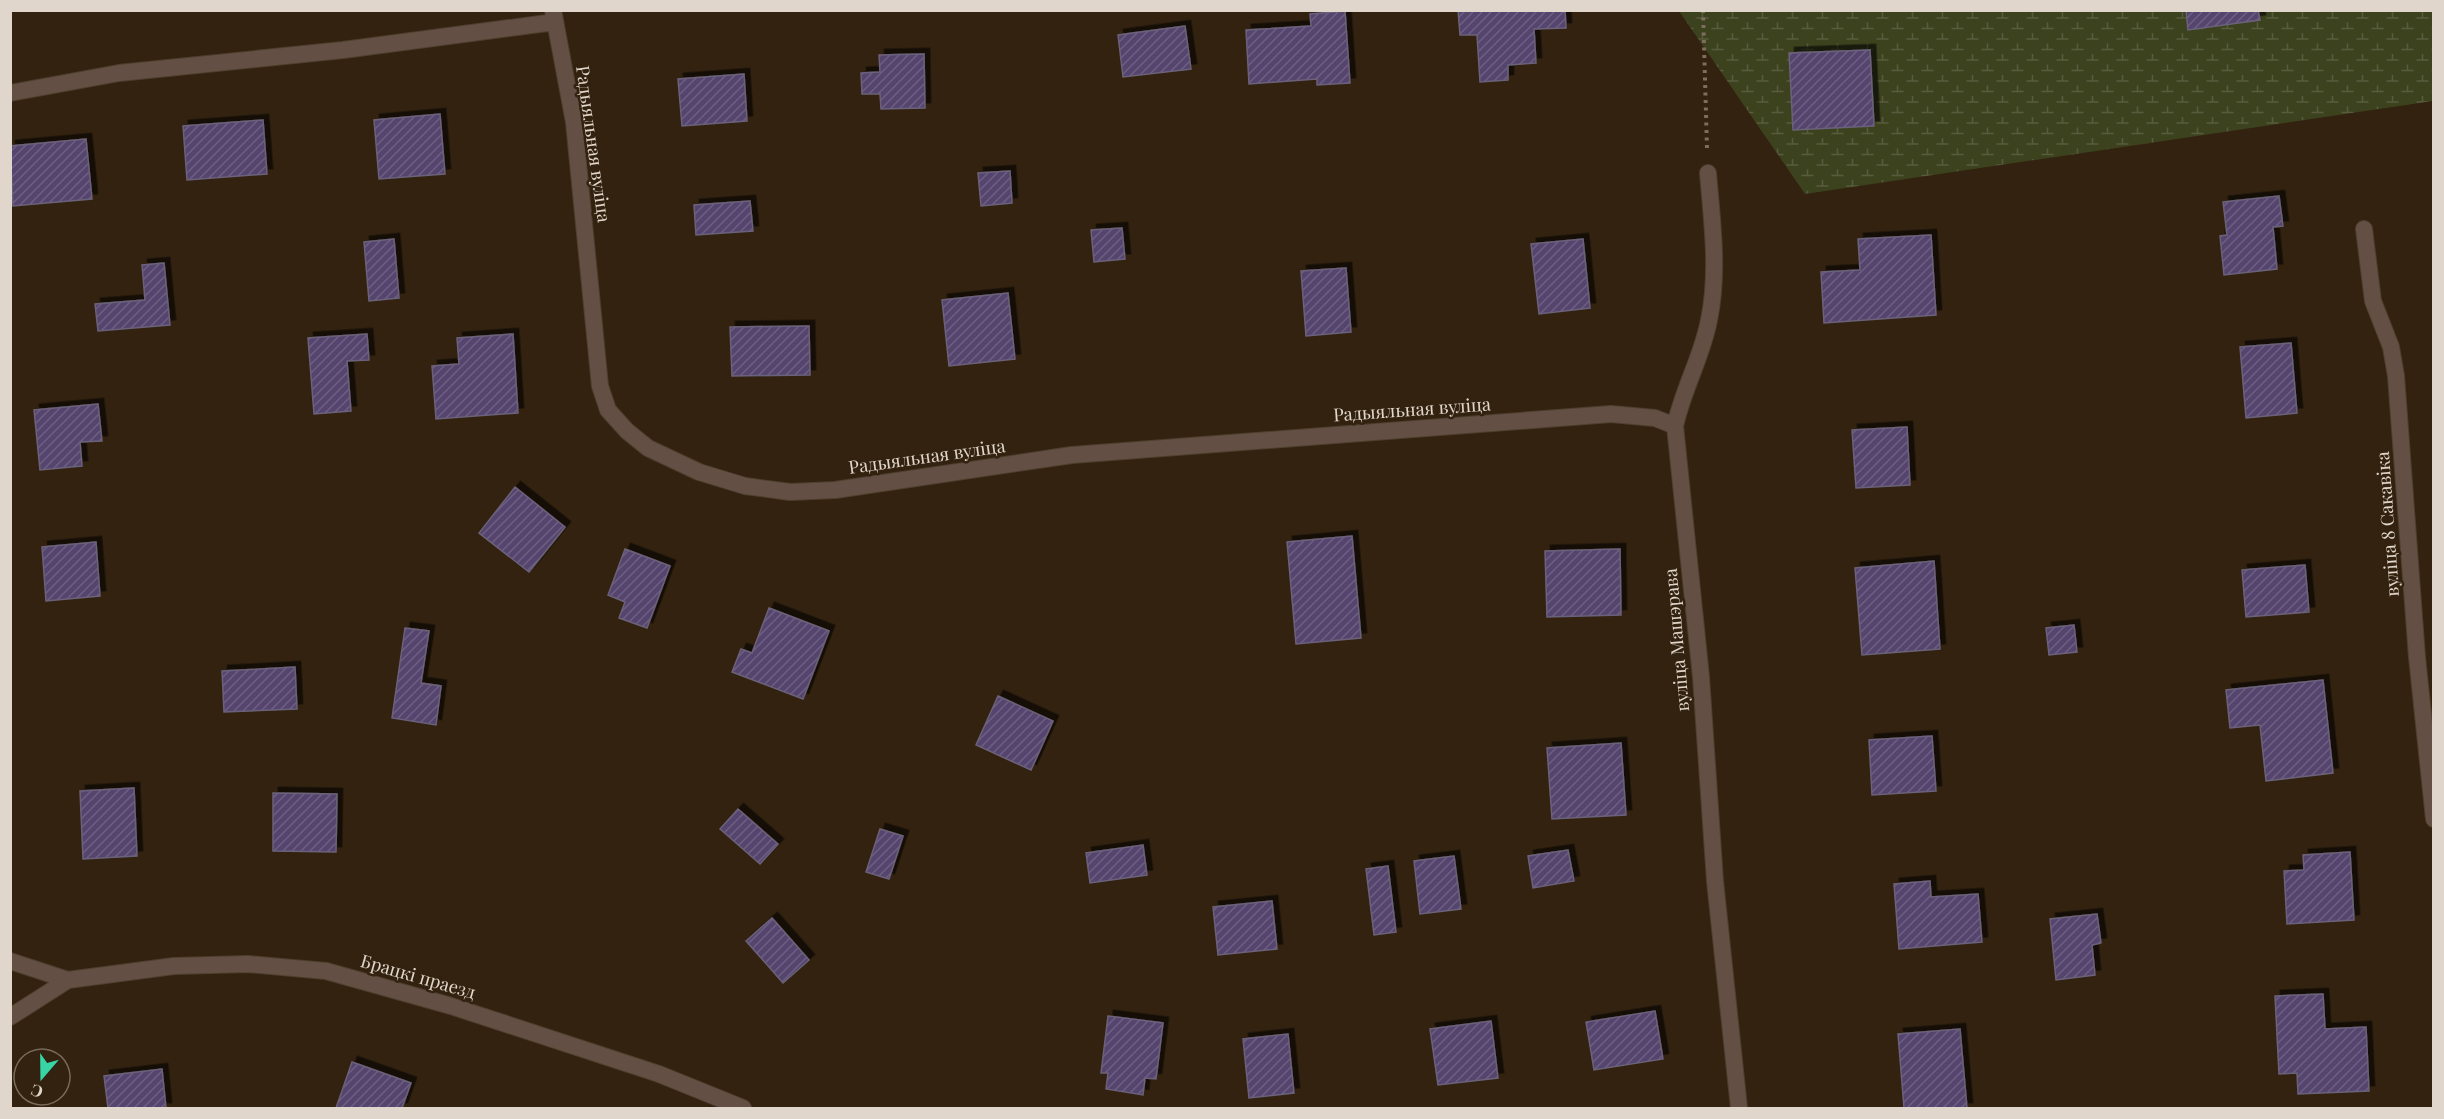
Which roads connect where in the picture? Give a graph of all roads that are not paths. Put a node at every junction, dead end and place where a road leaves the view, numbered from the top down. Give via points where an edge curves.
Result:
1 (554, 16) edge
2 (10, 93) edge
3 (1708, 173) road end
4 (2364, 229) dead end
5 (1675, 426) junction
6 (2433, 819) edge
7 (10, 961) edge
8 (68, 980) junction
9 (10, 1017) edge
10 (743, 1108) edge
11 (1739, 1108) edge

1 - 2 street via 343,50 119,73
1 - 5 street, Радыяльная вуліца via 574,122 600,386 608,410 627,431 648,447 699,472 745,486 790,492 836,490 1072,455 1611,414 1655,418
3 - 5 street, вуліца Машэрава via 1714,248 1709,320 1680,400
4 - 6 street, вуліца 8 Сакавіка via 2373,302 2391,346 2396,376
5 - 11 street, вуліца Машэрава
7 - 8 street, Брацкі праезд
8 - 9 street, Брацкі праезд
8 - 10 street, Брацкі праезд via 174,966 248,964 326,971 484,1016 659,1074

